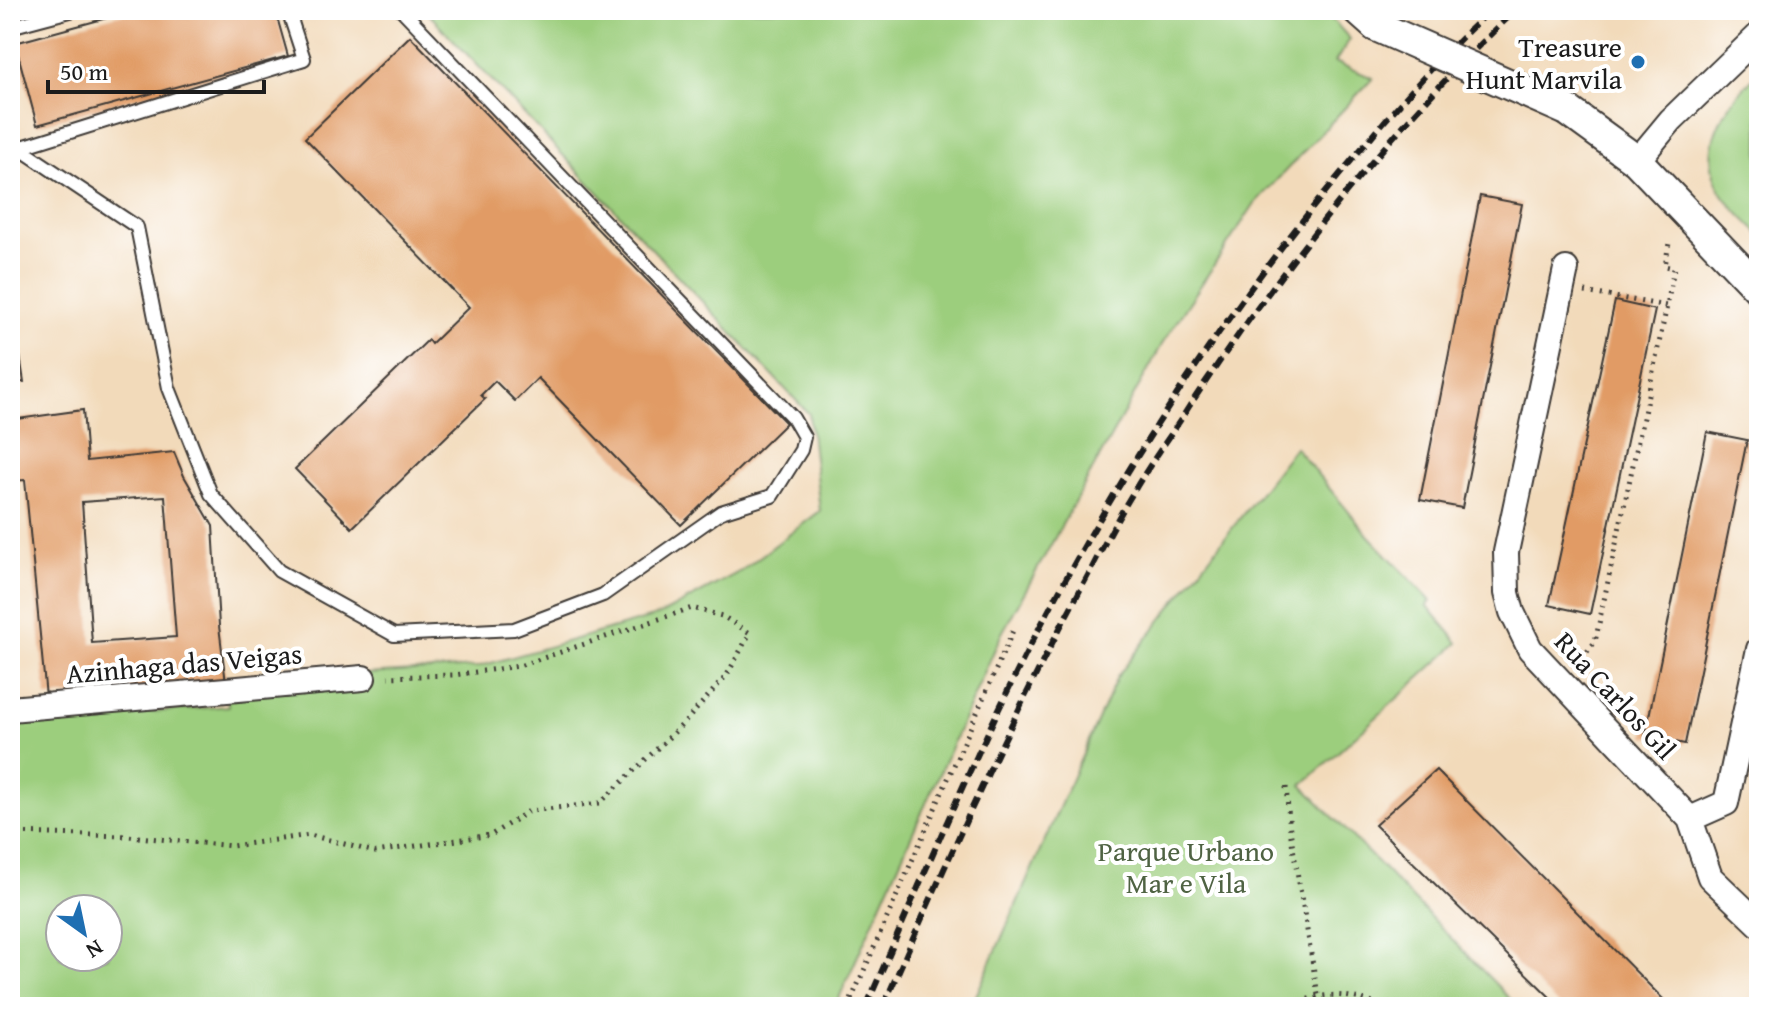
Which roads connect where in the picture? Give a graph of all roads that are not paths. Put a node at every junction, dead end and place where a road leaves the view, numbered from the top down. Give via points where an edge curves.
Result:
1 (74, 10) edge
2 (288, 10) edge
3 (402, 10) edge
4 (1367, 18) edge
5 (10, 27) edge
6 (1759, 35) edge
7 (10, 133) edge
8 (19, 148) junction
9 (1637, 161) junction
10 (1564, 279) road end
11 (1759, 289) edge
12 (1759, 649) edge
13 (363, 678) road end
14 (10, 709) edge
15 (1690, 819) junction
16 (1759, 924) edge

1 - 5 lane
2 - 8 lane via 304,59
3 - 8 lane via 793,418 804,437 772,496 721,512 603,595 514,629 394,635 279,571 211,494 169,388 137,227
4 - 9 street, bridge via 1567,110
6 - 9 street via 1671,120
7 - 8 lane
9 - 11 street
10 - 15 street, Rua Carlos Gil via 1506,552 1507,593 1530,649
12 - 15 street via 1726,803
13 - 14 street, Azinhaga das Veigas
15 - 16 street via 1710,877

